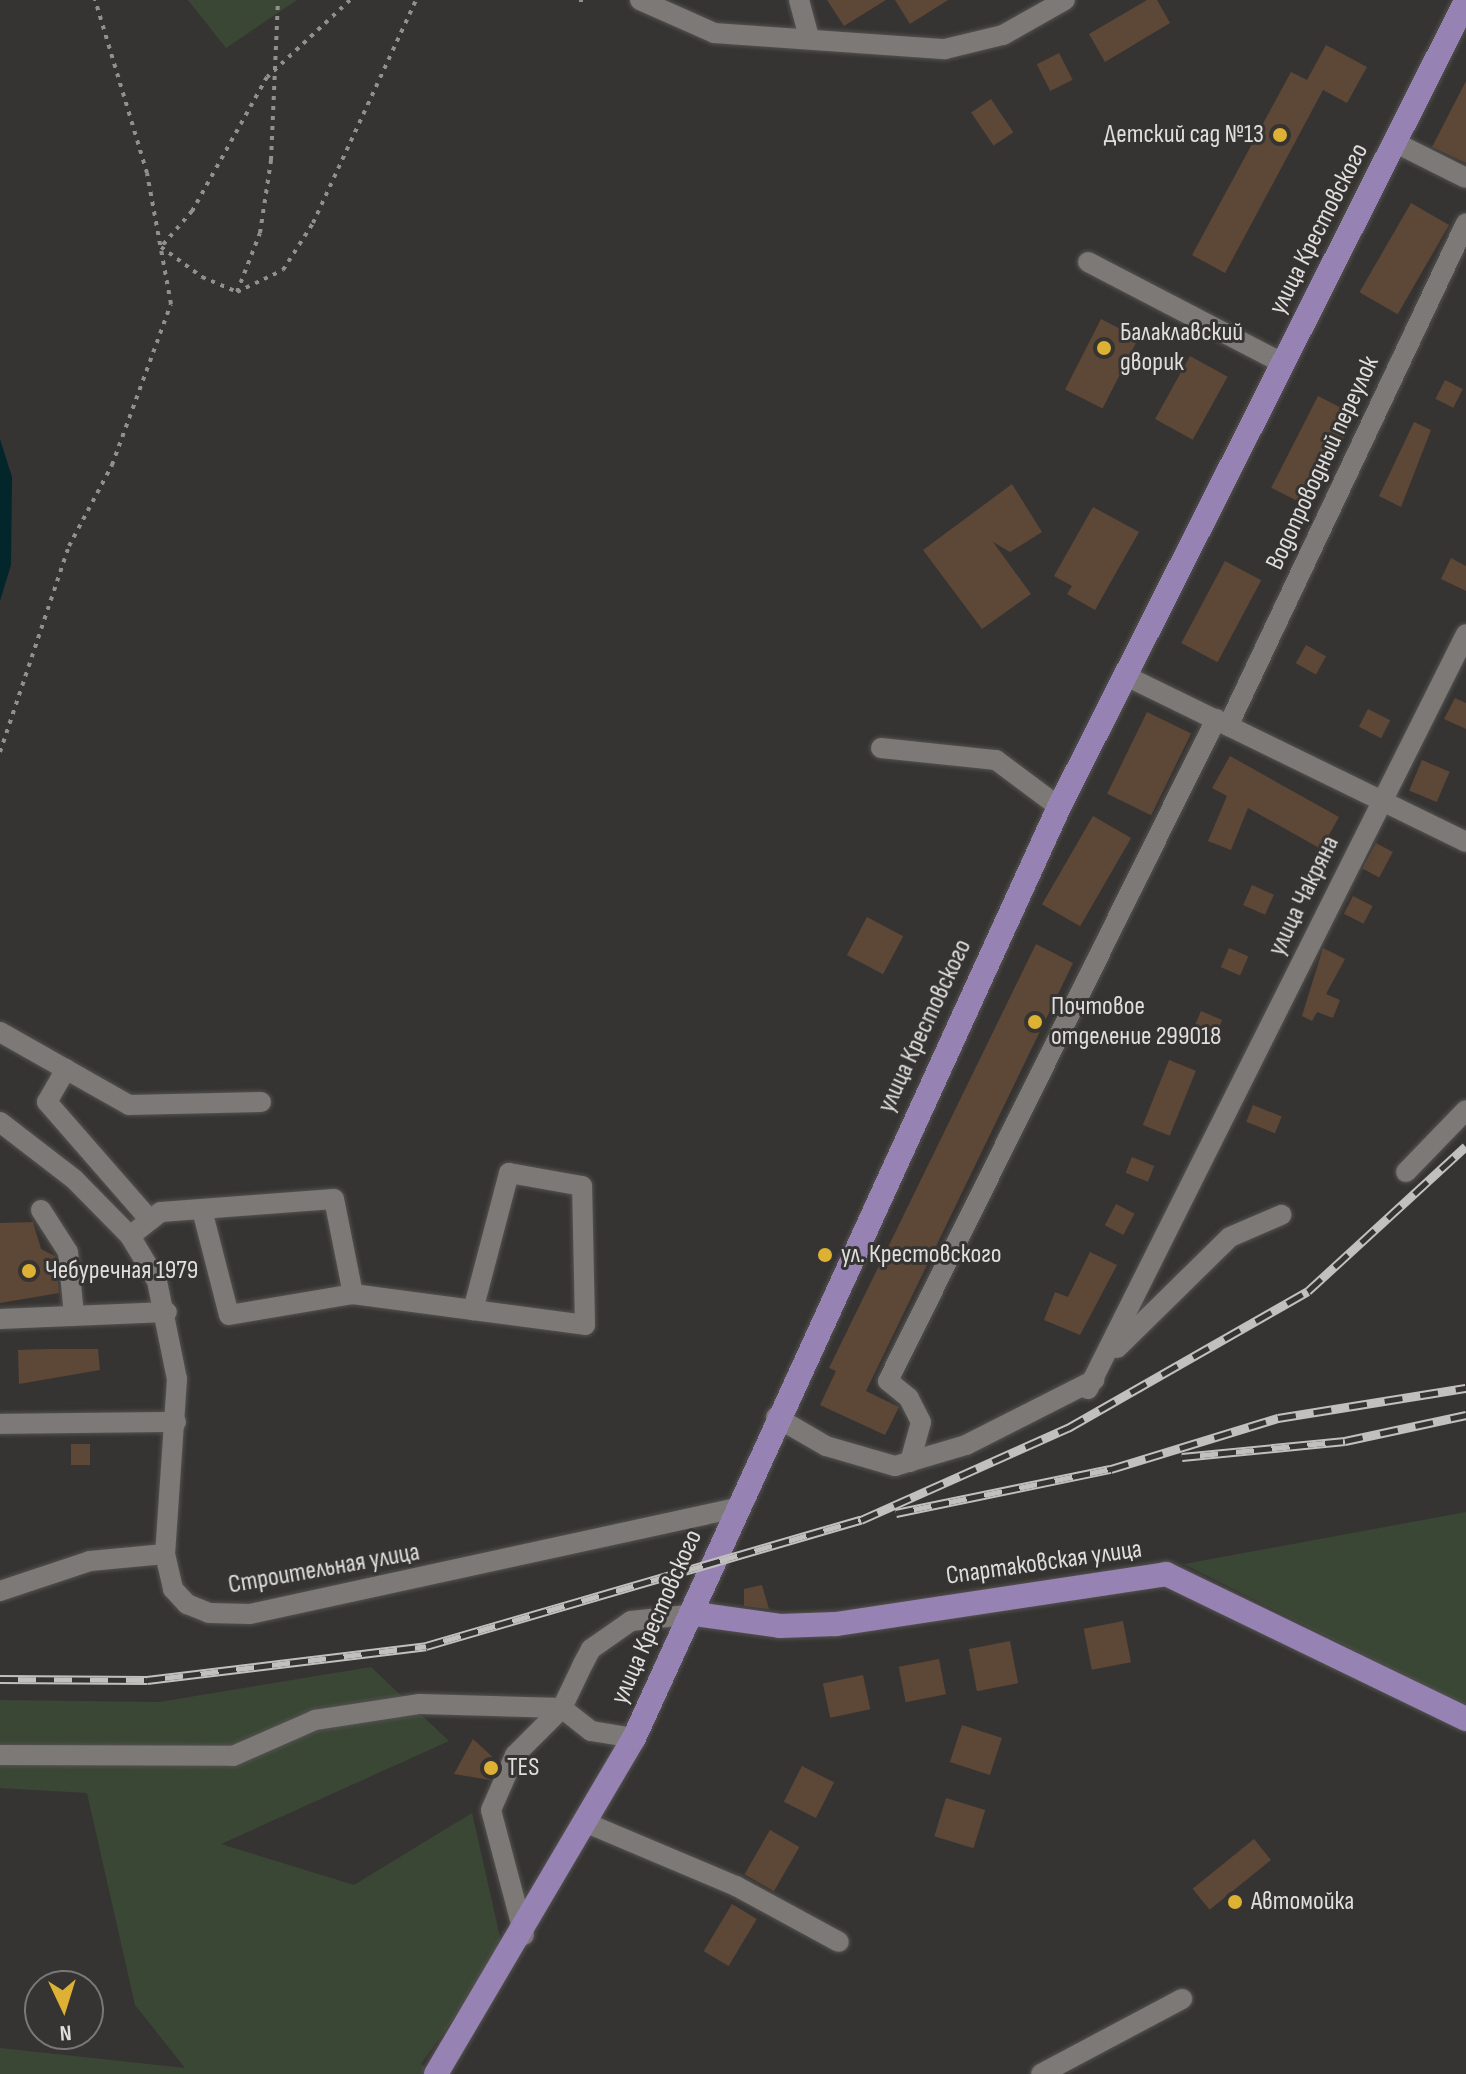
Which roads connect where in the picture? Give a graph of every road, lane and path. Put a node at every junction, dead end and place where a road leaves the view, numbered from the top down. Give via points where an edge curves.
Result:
1 (95, 0) edge
2 (278, 0) edge
3 (350, 0) edge
4 (416, 0) edge
5 (640, 0) edge
6 (799, 0) edge
7 (1065, 0) edge
8 (1466, 1) edge
9 (809, 37) junction
10 (278, 66) junction
11 (1394, 142) junction
12 (1466, 178) edge
13 (1466, 223) edge
14 (161, 247) junction
15 (1088, 262) dead end
16 (237, 292) junction
17 (1282, 363) junction
18 (1466, 634) edge
19 (1124, 675) junction
20 (1222, 722) junction
21 (881, 748) dead end
22 (0, 752) edge
23 (1379, 800) junction
24 (1059, 807) junction
25 (1466, 842) edge
26 (0, 1032) edge
27 (66, 1069) junction
28 (261, 1102) dead end
29 (1466, 1110) edge
30 (0, 1122) edge
31 (1406, 1172) dead end
32 (41, 1210) dead end
33 (202, 1210) junction
34 (1281, 1215) dead end
35 (150, 1220) junction
36 (130, 1236) junction
37 (353, 1294) junction
38 (473, 1310) junction
39 (167, 1312) junction
40 (74, 1316) junction
41 (0, 1319) edge
42 (1088, 1389) junction
43 (776, 1417) junction
44 (176, 1422) junction
45 (0, 1424) edge
46 (910, 1462) junction
47 (733, 1509) junction
48 (165, 1554) junction
49 (0, 1591) edge
50 (695, 1614) junction
51 (562, 1708) junction
52 (1466, 1719) edge
53 (634, 1738) junction
54 (0, 1755) edge
55 (589, 1824) junction
56 (524, 1935) junction
57 (839, 1942) dead end
58 (1182, 1999) dead end
59 (436, 2074) edge
60 (1041, 2074) edge

1 - 14 path via 124,84
2 - 10 path
3 - 10 path
4 - 16 path via 313,223 283,270
5 - 9 street via 714,33
6 - 9 street
7 - 9 street via 1003,35 945,49
8 - 11 main road, улица Крестовского
10 - 14 path via 192,211
10 - 16 path via 260,233
11 - 12 street
11 - 17 main road, улица Крестовского
13 - 20 street, Водопроводный переулок
14 - 16 path
14 - 22 path via 171,304 112,465 69,546
15 - 17 street
17 - 19 main road, улица Крестовского
18 - 23 street, улица Чакряна
19 - 20 street
19 - 24 main road, улица Крестовского
20 - 23 street
20 - 46 street, Водопроводный переулок via 888,1381 909,1398 921,1422
21 - 24 street via 996,760
23 - 25 street
23 - 42 street, улица Чакряна via 1195,1184
24 - 43 main road, улица Крестовского
26 - 27 street
27 - 28 street via 129,1105
27 - 35 street via 47,1102
29 - 31 street
30 - 36 street, Строительная улица via 74,1179
32 - 40 street via 68,1252
33 - 35 street via 161,1212
33 - 37 street via 334,1199
33 - 37 street via 229,1315
34 - 42 street via 1230,1237 1177,1284
35 - 36 street
36 - 39 street, Строительная улица
37 - 38 street
38 - 38 street via 585,1325 582,1186 509,1173
39 - 40 street
39 - 44 street, Строительная улица
40 - 41 street
42 - 46 street via 966,1445
43 - 46 street via 826,1446 895,1466
43 - 47 main road, улица Крестовского
44 - 45 street
44 - 48 street, Строительная улица
47 - 48 street, Строительная улица via 250,1614 209,1613 187,1604 173,1589
47 - 50 main road, улица Крестовского
48 - 49 street via 90,1561
50 - 51 street via 650,1617 617,1629 591,1649
50 - 52 main road, Спартаковская улица via 780,1626 836,1624 1166,1574
50 - 53 main road, улица Крестовского
51 - 53 street via 591,1731
51 - 54 street via 420,1704 315,1720 233,1756
51 - 56 street via 515,1755 491,1810
53 - 55 main road, улица Крестовского
55 - 56 main road, улица Крестовского
55 - 57 street via 736,1886
56 - 59 main road, улица Крестовского
58 - 60 street

